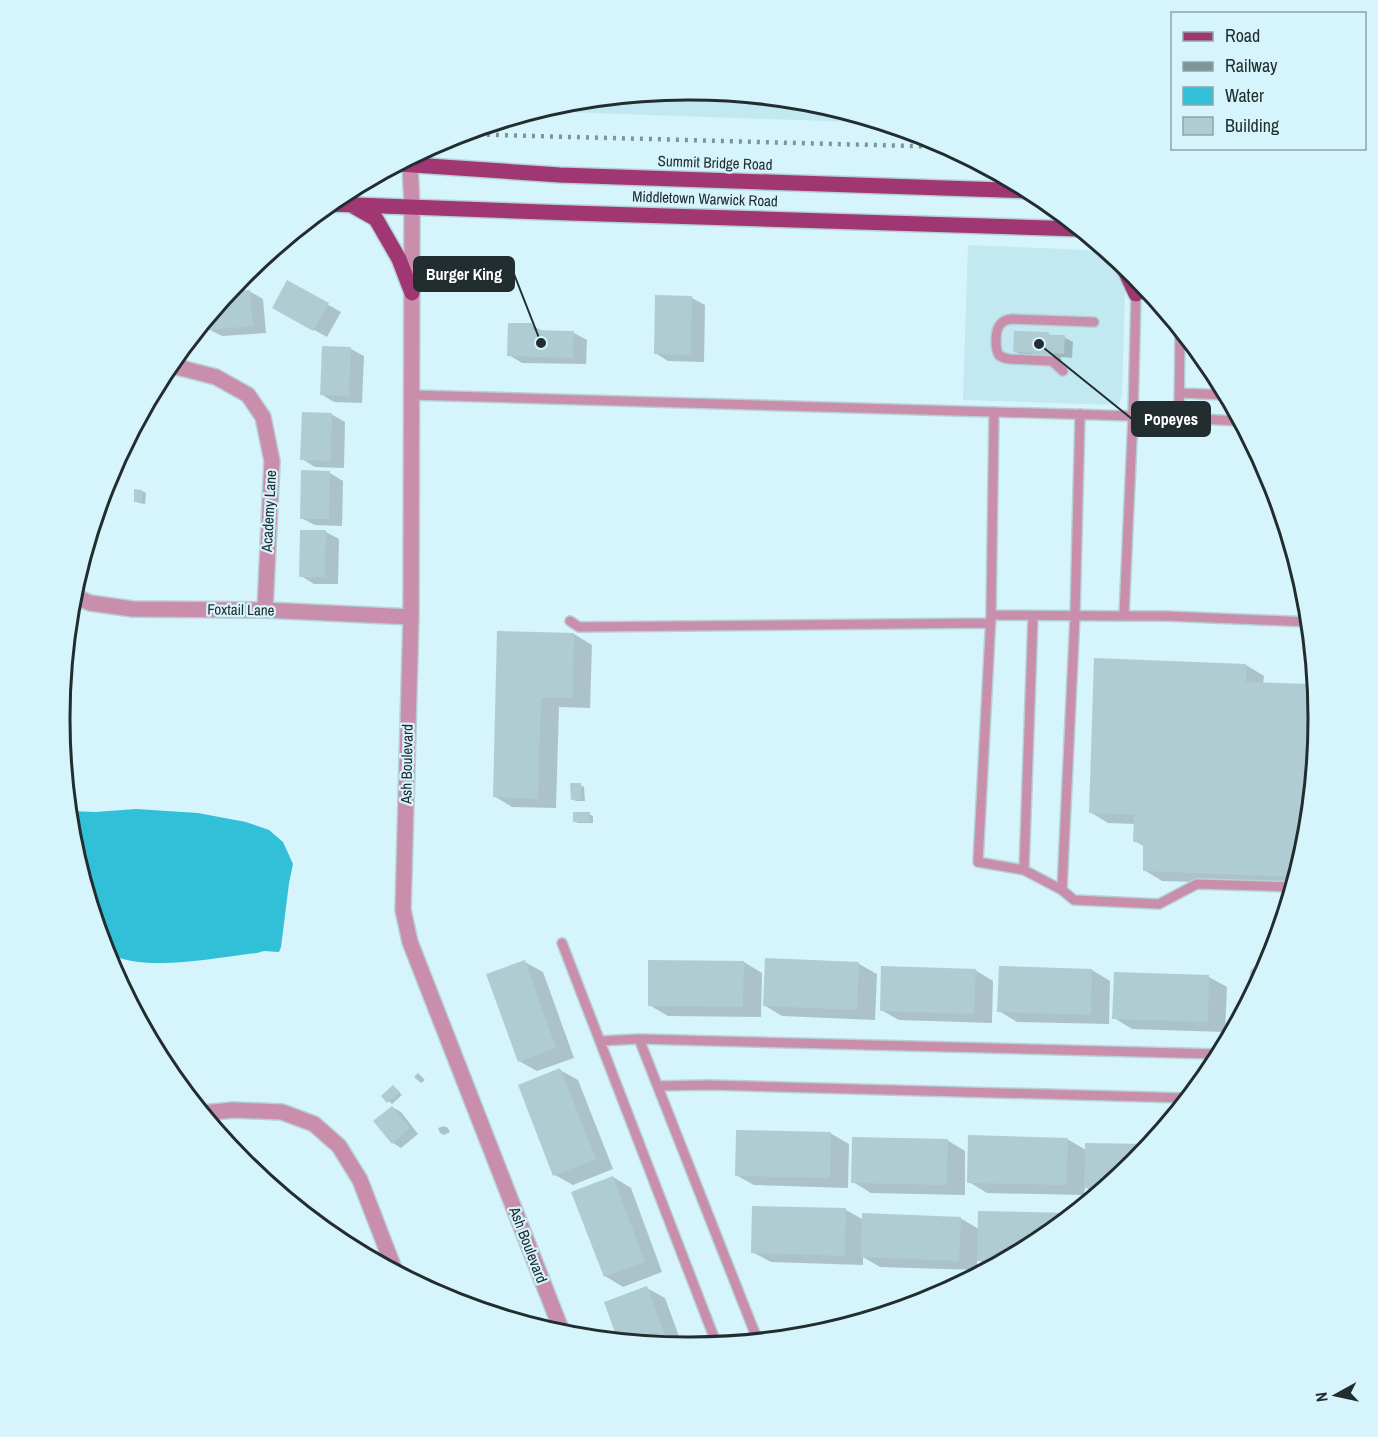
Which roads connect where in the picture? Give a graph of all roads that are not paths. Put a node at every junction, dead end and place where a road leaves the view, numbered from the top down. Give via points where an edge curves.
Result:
1 (414, 165) edge
2 (405, 169) edge
3 (1010, 190) edge
4 (345, 204) edge
5 (351, 204) junction
6 (412, 206) junction
7 (1067, 229) edge
8 (412, 293) junction
9 (1138, 294) edge
10 (1094, 322) dead end
11 (1180, 342) edge
12 (180, 368) edge
13 (1063, 371) dead end
14 (1179, 393) junction
15 (412, 395) junction
16 (1216, 395) edge
17 (994, 412) junction
18 (1080, 414) junction
19 (1133, 416) junction
20 (1179, 418) junction
21 (1232, 421) edge
22 (82, 599) edge
23 (265, 610) junction
24 (1032, 616) junction
25 (1075, 616) junction
26 (1124, 616) junction
27 (411, 617) junction
28 (991, 619) junction
29 (570, 621) dead end
30 (1300, 622) edge
31 (1024, 870) junction
32 (1284, 887) edge
33 (1062, 890) junction
34 (562, 943) dead end
35 (639, 1040) junction
36 (600, 1041) junction
37 (1207, 1056) edge
38 (658, 1086) junction
39 (1178, 1098) edge
40 (212, 1112) edge
41 (391, 1260) edge
42 (559, 1323) edge
43 (752, 1334) edge
44 (714, 1336) edge

1 - 3 main road, Summit Bridge Road via 560,175
2 - 6 street, Ash Boulevard
4 - 5 main road, Middletown Warwick Road
5 - 6 main road, Middletown Warwick Road
5 - 8 main road via 376,219 399,259
6 - 7 main road, Middletown Warwick Road
6 - 8 street, Ash Boulevard
8 - 15 street, Ash Boulevard
9 - 19 lane
10 - 13 lane via 1012,319 997,328 996,347 1002,358 1052,361
11 - 14 lane
12 - 23 street, Academy Lane via 216,378 248,394 263,417 272,461
14 - 16 lane
14 - 20 lane
15 - 17 lane
15 - 27 street, Ash Boulevard
17 - 18 lane
17 - 28 lane
18 - 19 lane
18 - 25 lane
19 - 20 lane
19 - 26 lane
20 - 21 lane
22 - 23 street, Foxtail Lane via 133,609
23 - 27 street, Foxtail Lane
24 - 25 lane
24 - 28 lane
24 - 31 lane
25 - 26 lane
25 - 33 lane
26 - 30 lane
27 - 42 street, Ash Boulevard via 404,910 410,942
28 - 29 lane via 579,627
28 - 31 lane via 978,862
31 - 33 lane
32 - 33 lane via 1197,884 1159,904 1074,900
34 - 36 lane
35 - 36 lane
35 - 37 lane
35 - 38 lane
36 - 44 lane
38 - 39 lane
38 - 43 lane
40 - 41 street via 282,1112 314,1124 339,1146 360,1180

